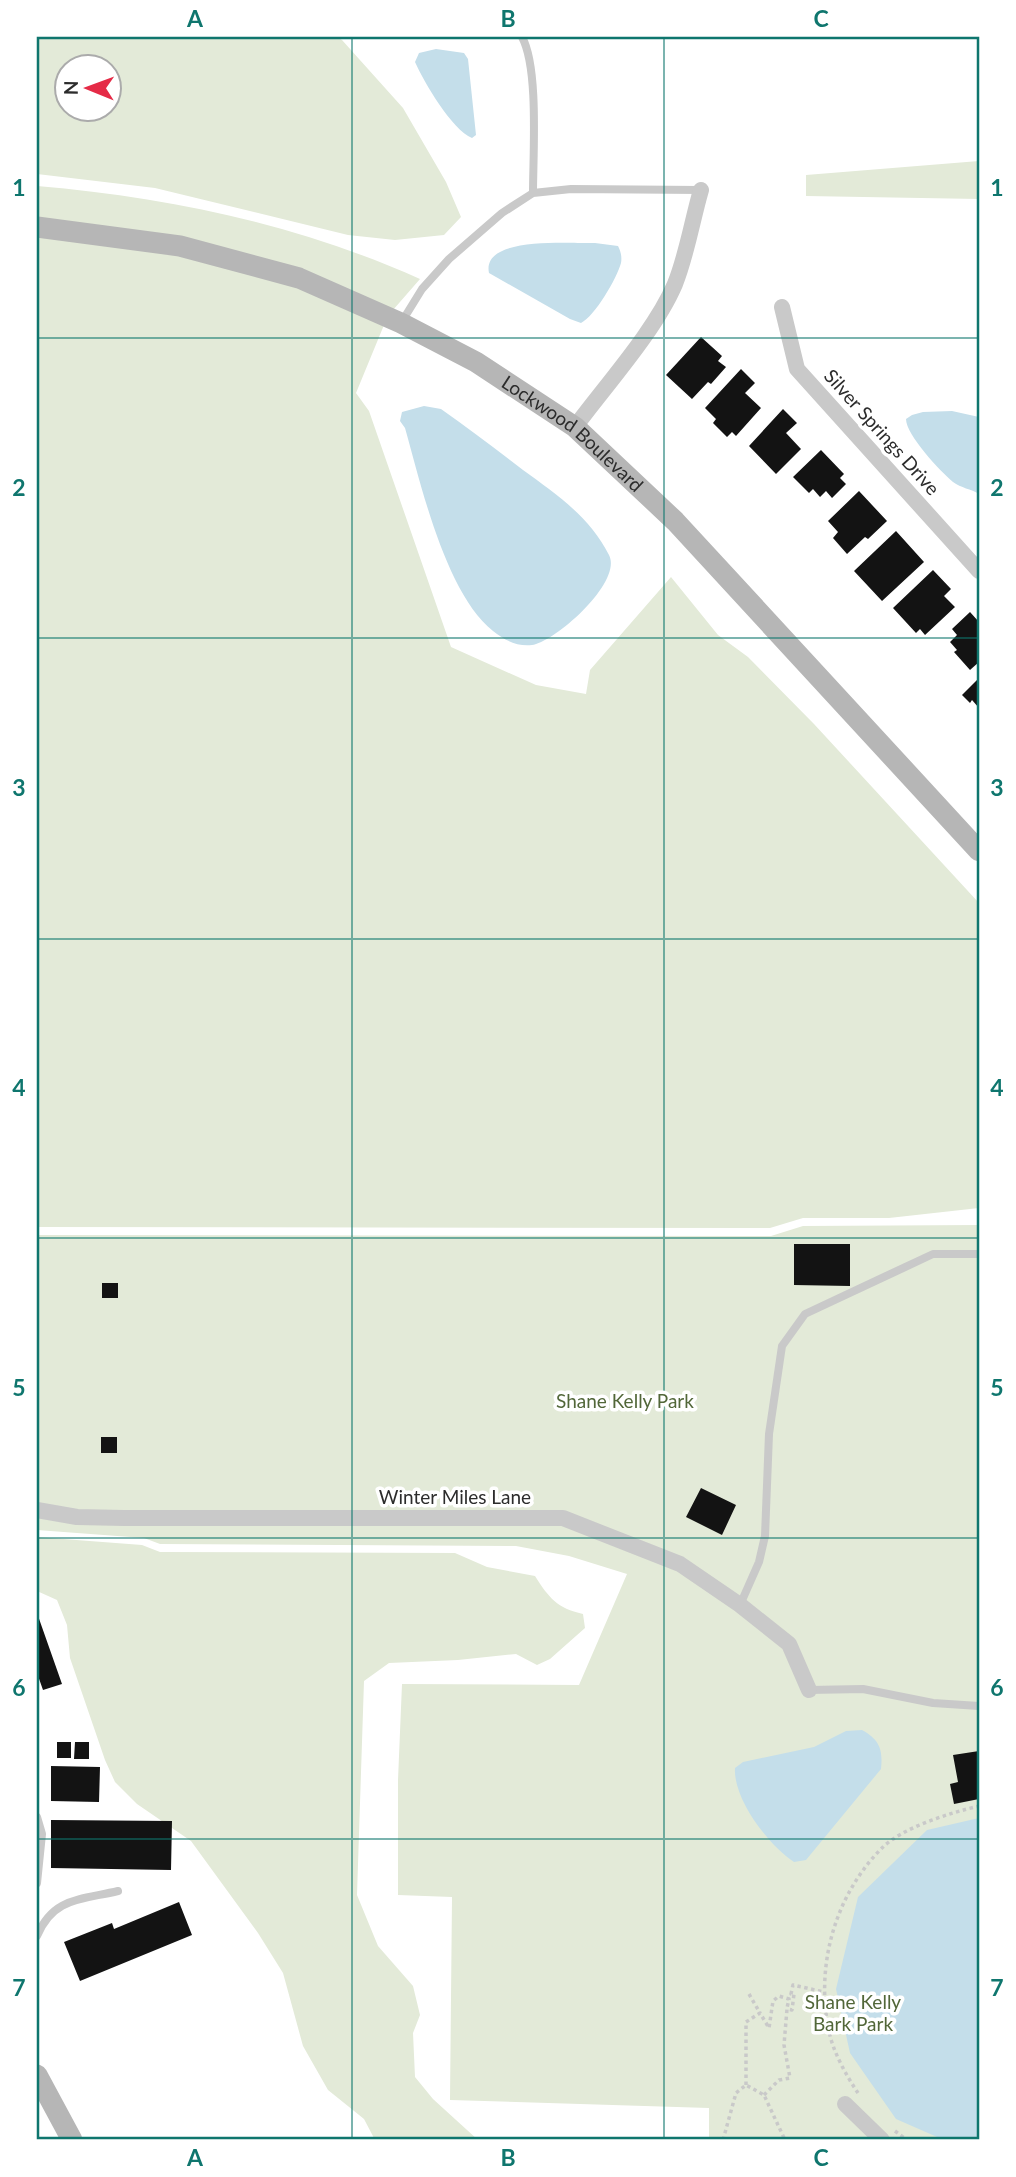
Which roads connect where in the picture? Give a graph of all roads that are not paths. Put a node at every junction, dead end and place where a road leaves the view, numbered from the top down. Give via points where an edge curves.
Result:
1 (522, 37) edge
2 (701, 190) joint
3 (533, 193) junction
4 (37, 227) edge
5 (782, 307) dead end
6 (401, 323) junction
7 (575, 427) junction
8 (979, 571) edge
9 (979, 851) edge
10 (979, 1254) edge
11 (37, 1510) edge
12 (740, 1605) junction
13 (809, 1690) joint
14 (979, 1706) edge
15 (37, 1817) edge
16 (37, 1883) edge
17 (118, 1891) dead end
18 (37, 1936) edge
19 (37, 2075) edge
20 (845, 2104) dead end
21 (887, 2135) edge
22 (72, 2140) edge

1 - 3 lane via 532,73
2 - 3 lane
2 - 7 street via 686,249 663,307
3 - 6 lane via 449,259 422,289
4 - 6 street, Lockwood Boulevard via 180,246 299,278
5 - 8 street, Silver Springs Drive via 797,369
6 - 7 street, Lockwood Boulevard via 476,362
7 - 9 street, Lockwood Boulevard via 675,521
10 - 12 lane via 933,1254 805,1314 795,1325 782,1346 773,1398 765,1536
11 - 12 street, Winter Miles Lane via 101,1518 563,1518 680,1564
12 - 13 street, Winter Miles Lane via 789,1644
13 - 14 lane via 863,1689 933,1703
15 - 16 lane via 43,1834
17 - 18 lane via 61,1905 48,1915
19 - 22 street
20 - 21 street

